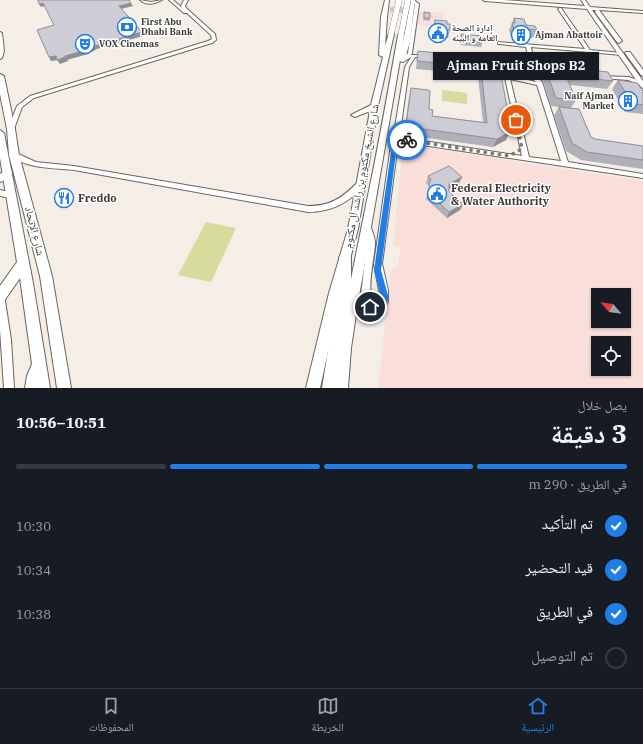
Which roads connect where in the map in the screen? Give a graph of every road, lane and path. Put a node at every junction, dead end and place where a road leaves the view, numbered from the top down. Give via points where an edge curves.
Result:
1 (142, 0) edge
2 (160, 0) edge
3 (171, 0) edge
4 (186, 0) edge
5 (399, 0) edge
6 (412, 0) edge
7 (485, 0) edge
8 (503, 0) edge
9 (387, 1) edge
10 (589, 4) edge
11 (550, 5) junction
12 (560, 9) dead end
13 (606, 9) junction
14 (390, 10) dead end
15 (411, 10) junction
16 (643, 12) edge
17 (189, 13) junction
18 (601, 16) junction
19 (384, 17) junction
20 (411, 22) junction
21 (599, 24) junction
22 (0, 33) edge
23 (500, 42) dead end
24 (528, 45) junction
25 (588, 50) junction
26 (622, 54) junction
27 (411, 56) junction
28 (430, 57) edge
29 (0, 58) edge
30 (401, 61) junction
31 (383, 64) junction
32 (484, 64) edge
33 (395, 72) junction
34 (559, 72) edge
35 (541, 74) junction
36 (643, 74) edge
37 (636, 75) junction
38 (0, 76) edge
39 (506, 76) junction
40 (596, 76) edge
41 (626, 79) junction
42 (539, 83) junction
43 (642, 85) edge
44 (374, 106) junction
45 (354, 115) dead end
46 (11, 129) junction
47 (0, 134) edge
48 (402, 140) junction
49 (522, 149) junction
50 (14, 156) junction
51 (509, 156) junction
52 (526, 158) junction
53 (565, 164) junction
54 (4, 175) edge
55 (643, 176) edge
56 (360, 184) junction
57 (5, 194) edge
58 (367, 227) junction
59 (344, 258) junction
60 (23, 263) junction
61 (0, 294) edge
62 (0, 297) edge
63 (0, 302) edge
64 (40, 364) junction
65 (9, 387) edge
66 (32, 388) edge
67 (42, 388) edge
68 (64, 388) edge
69 (313, 388) edge
70 (329, 388) edge
71 (342, 388) edge

1 - 2 street via 150,3
3 - 17 street
4 - 17 street via 183,6
5 - 31 main road, شارع الشيخ مكتوم بن راشد آل مكتوم, bridge
6 - 15 main road
6 - 33 main road, شارع الشيخ مكتوم بن راشد آل مكتوم, bridge via 401,35
7 - 11 main road
8 - 10 main road
9 - 19 main road
10 - 11 main road
10 - 13 main road
10 - 18 main road
10 - 21 main road
11 - 21 main road via 584,11 592,15
12 - 25 street
13 - 16 main road
13 - 18 main road via 601,11
14 - 19 main road
15 - 20 main road
15 - 20 street
17 - 46 street via 214,35 214,39 32,97 20,106
18 - 36 main road
19 - 31 main road via 380,35
20 - 27 street
20 - 30 main road
21 - 26 main road
22 - 29 street
23 - 24 street
24 - 25 street
24 - 35 street via 534,70
25 - 26 street
26 - 37 main road
27 - 28 street
27 - 30 street
27 - 48 street via 397,133
30 - 33 main road
31 - 44 main road, شارع الشيخ مكتوم بن راشد آل مكتوم
32 - 39 street
33 - 58 main road, شارع الشيخ مكتوم بن راشد آل مكتوم
34 - 35 street
35 - 42 street
37 - 41 street
37 - 43 main road
38 - 46 highway, شارع الإتحاد
39 - 42 street
39 - 49 street
40 - 41 street
41 - 43 street
42 - 53 street
44 - 45 main road
44 - 56 main road, شارع الشيخ مكتوم بن راشد آل مكتوم
46 - 50 highway, شارع الإتحاد
47 - 54 highway, شارع الإتحاد
48 - 51 street
48 - 58 street via 394,145 378,264 385,299 382,306 376,309 367,305 365,299 371,247
49 - 51 street
49 - 52 street
50 - 56 street via 33,164 74,168 308,209 337,205
50 - 68 highway, شارع الإتحاد via 46,276
51 - 52 street
52 - 53 street
53 - 55 street
54 - 57 highway, شارع الإتحاد
56 - 59 main road, شارع الشيخ مكتوم بن راشد آل مكتوم via 353,229
57 - 60 highway, شارع الإتحاد
58 - 71 main road, شارع الشيخ مكتوم بن راشد آل مكتوم via 350,310
59 - 69 main road, شارع الشيخ مكتوم بن راشد آل مكتوم
59 - 70 highway via 345,282
60 - 62 highway
60 - 64 highway, شارع الإتحاد
61 - 62 street
62 - 63 street
63 - 65 street
64 - 66 highway
64 - 67 highway, شارع الإتحاد

